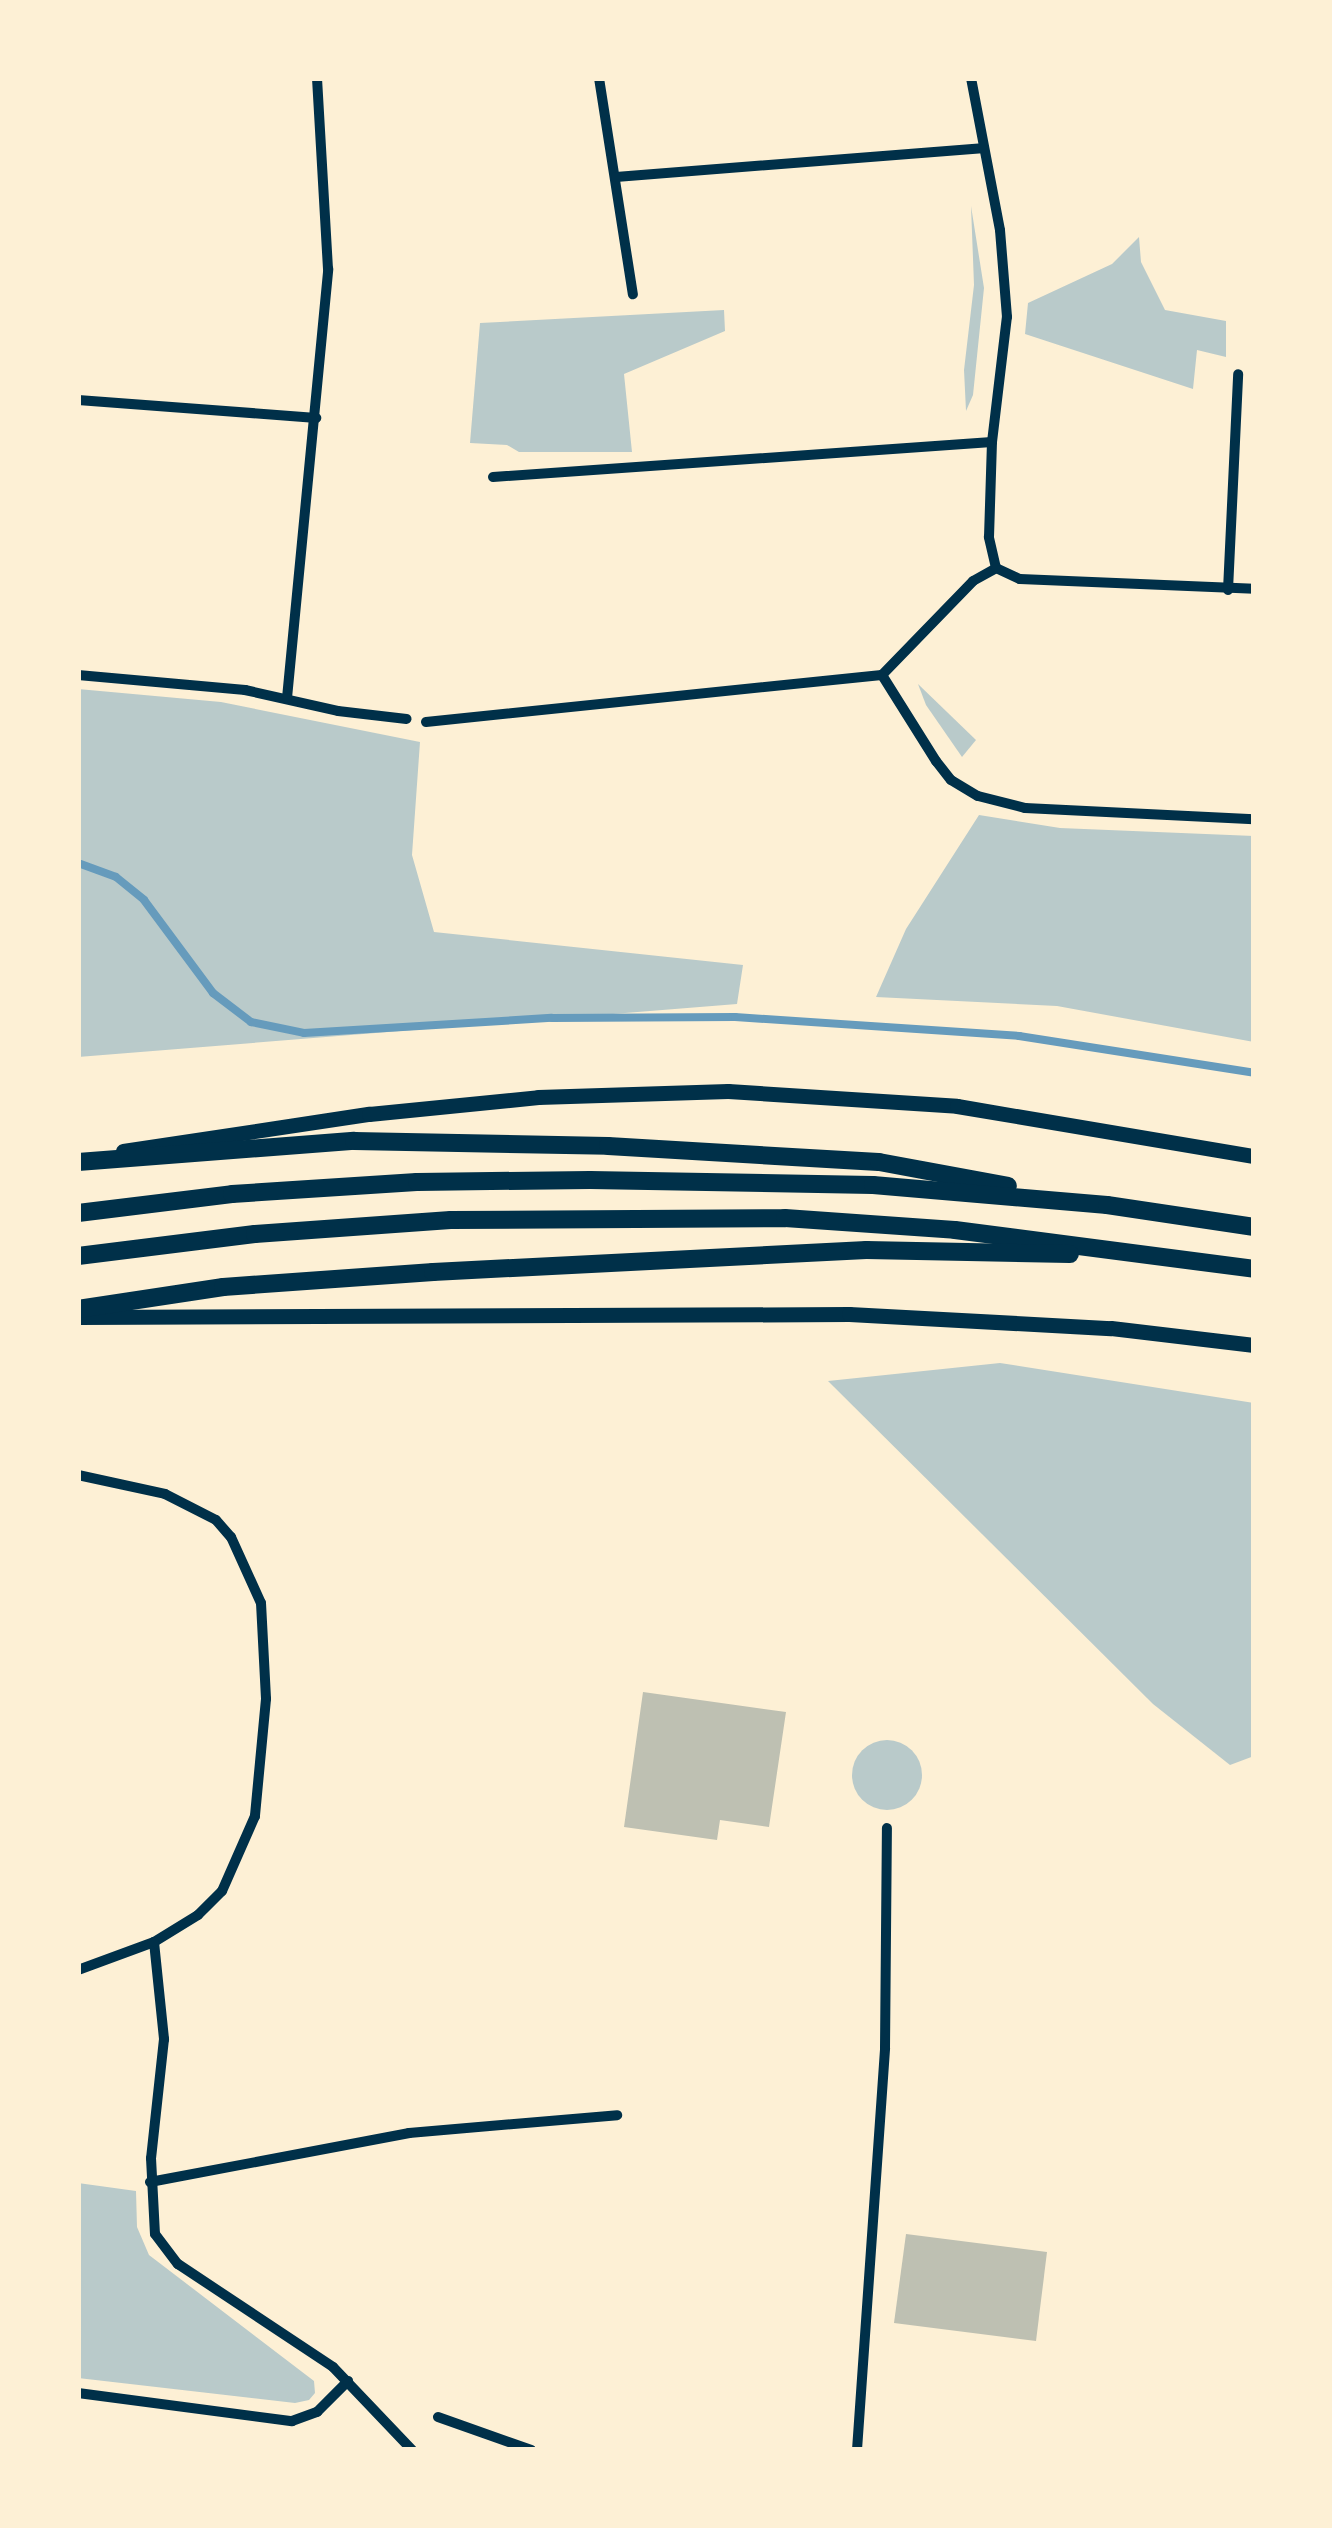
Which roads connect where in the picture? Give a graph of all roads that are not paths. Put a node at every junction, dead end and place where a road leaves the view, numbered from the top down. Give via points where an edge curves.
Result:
1 (317, 78) edge
2 (599, 78) edge
3 (971, 78) edge
4 (982, 148) junction
5 (616, 177) junction
6 (633, 294) dead end
7 (1238, 374) dead end
8 (78, 400) edge
9 (316, 418) junction
10 (992, 442) junction
11 (493, 477) dead end
12 (996, 568) junction
13 (1228, 590) junction
14 (1254, 590) edge
15 (78, 675) edge
16 (881, 675) junction
17 (287, 698) junction
18 (407, 719) dead end
19 (426, 722) dead end
20 (1254, 819) edge
21 (1254, 1156) edge
22 (78, 1160) edge
23 (1107, 1204) junction
24 (78, 1213) edge
25 (1254, 1227) edge
26 (78, 1256) edge
27 (1183, 1257) junction
28 (1254, 1269) edge
29 (78, 1313) edge
30 (1254, 1345) edge
31 (78, 1475) edge
32 (886, 1828) dead end
33 (154, 1942) junction
34 (78, 1970) edge
35 (617, 2115) dead end
36 (150, 2182) junction
37 (348, 2381) junction
38 (78, 2392) edge
39 (438, 2416) dead end
40 (523, 2449) edge
41 (412, 2450) edge
42 (857, 2450) edge

1 - 9 street via 329,260
2 - 5 street
3 - 4 street
4 - 5 street
4 - 10 street via 1000,230 1006,317
5 - 6 street
7 - 13 street
8 - 9 street
9 - 17 street
10 - 11 street
10 - 12 street via 989,537
12 - 13 street via 1020,579
12 - 16 street
13 - 14 street
15 - 17 street
16 - 19 street
16 - 20 street via 951,780 978,796 1025,808
17 - 18 street
21 - 22 main road via 957,1106 728,1091 411,1110
22 - 23 highway via 354,1141 608,1146 878,1162
23 - 24 highway via 873,1185 547,1180 232,1194
23 - 25 highway
26 - 27 highway via 451,1220 785,1218
27 - 28 highway
27 - 29 highway via 866,1250 270,1284
29 - 30 main road via 849,1314 1111,1328
31 - 33 street via 165,1494 216,1520 254,1579 265,1626 266,1744 247,1842 212,1904
32 - 42 street via 885,2048
33 - 34 street
33 - 36 street via 164,2039
35 - 36 street via 409,2133
36 - 37 street via 162,2249
37 - 38 street via 316,2412 292,2421
37 - 41 street
39 - 40 street

